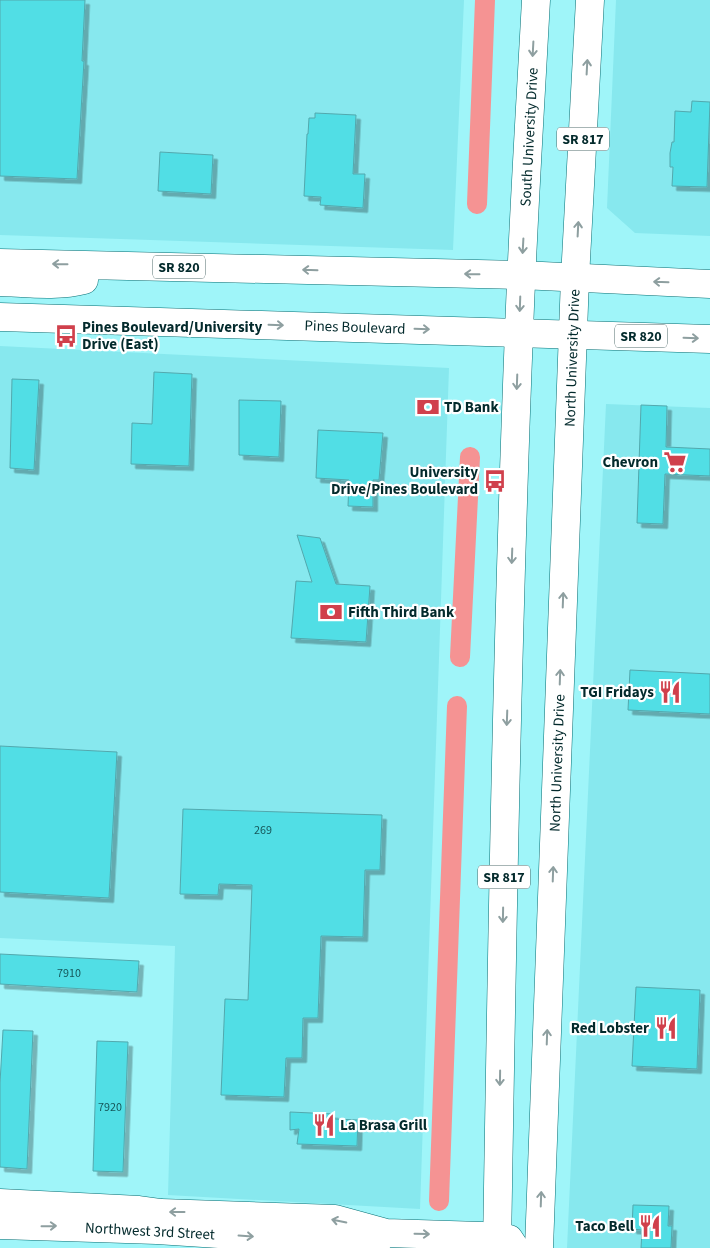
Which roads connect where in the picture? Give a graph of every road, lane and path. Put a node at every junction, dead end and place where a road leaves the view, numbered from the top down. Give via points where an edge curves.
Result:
1 (536, 0) edge
2 (590, 0) edge
3 (0, 263) edge
4 (133, 266) junction
5 (521, 275) junction
6 (575, 278) junction
7 (0, 282) edge
8 (710, 284) edge
9 (0, 317) edge
10 (519, 333) junction
11 (572, 334) junction
12 (710, 339) edge
13 (0, 1203) edge
14 (0, 1225) edge
15 (386, 1233) junction
16 (503, 1244) edge
17 (539, 1248) edge

1 -> 5 main road, South University Drive / SR 817
6 -> 2 main road, SR 817
4 -> 3 main road, SR 820
5 -> 4 main road, SR 820
4 - 7 main road via 75,282
5 - 6 main road, SR 820
5 -> 10 main road, SR 817
8 -> 6 main road, SR 820
6 - 11 main road, North University Drive / SR 817
9 -> 10 main road, Pines Boulevard / SR 820
10 - 11 main road, Pines Boulevard / SR 820
10 -> 16 main road, SR 817 via 504,798
11 -> 12 main road, Pines Boulevard / SR 820
17 -> 11 main road, North University Drive / SR 817
15 -> 13 main road, Northwest 3rd Street via 335,1219
14 -> 15 main road, Northwest 3rd Street via 157,1230 372,1244
15 -> 16 main road, Northwest 3rd Street

